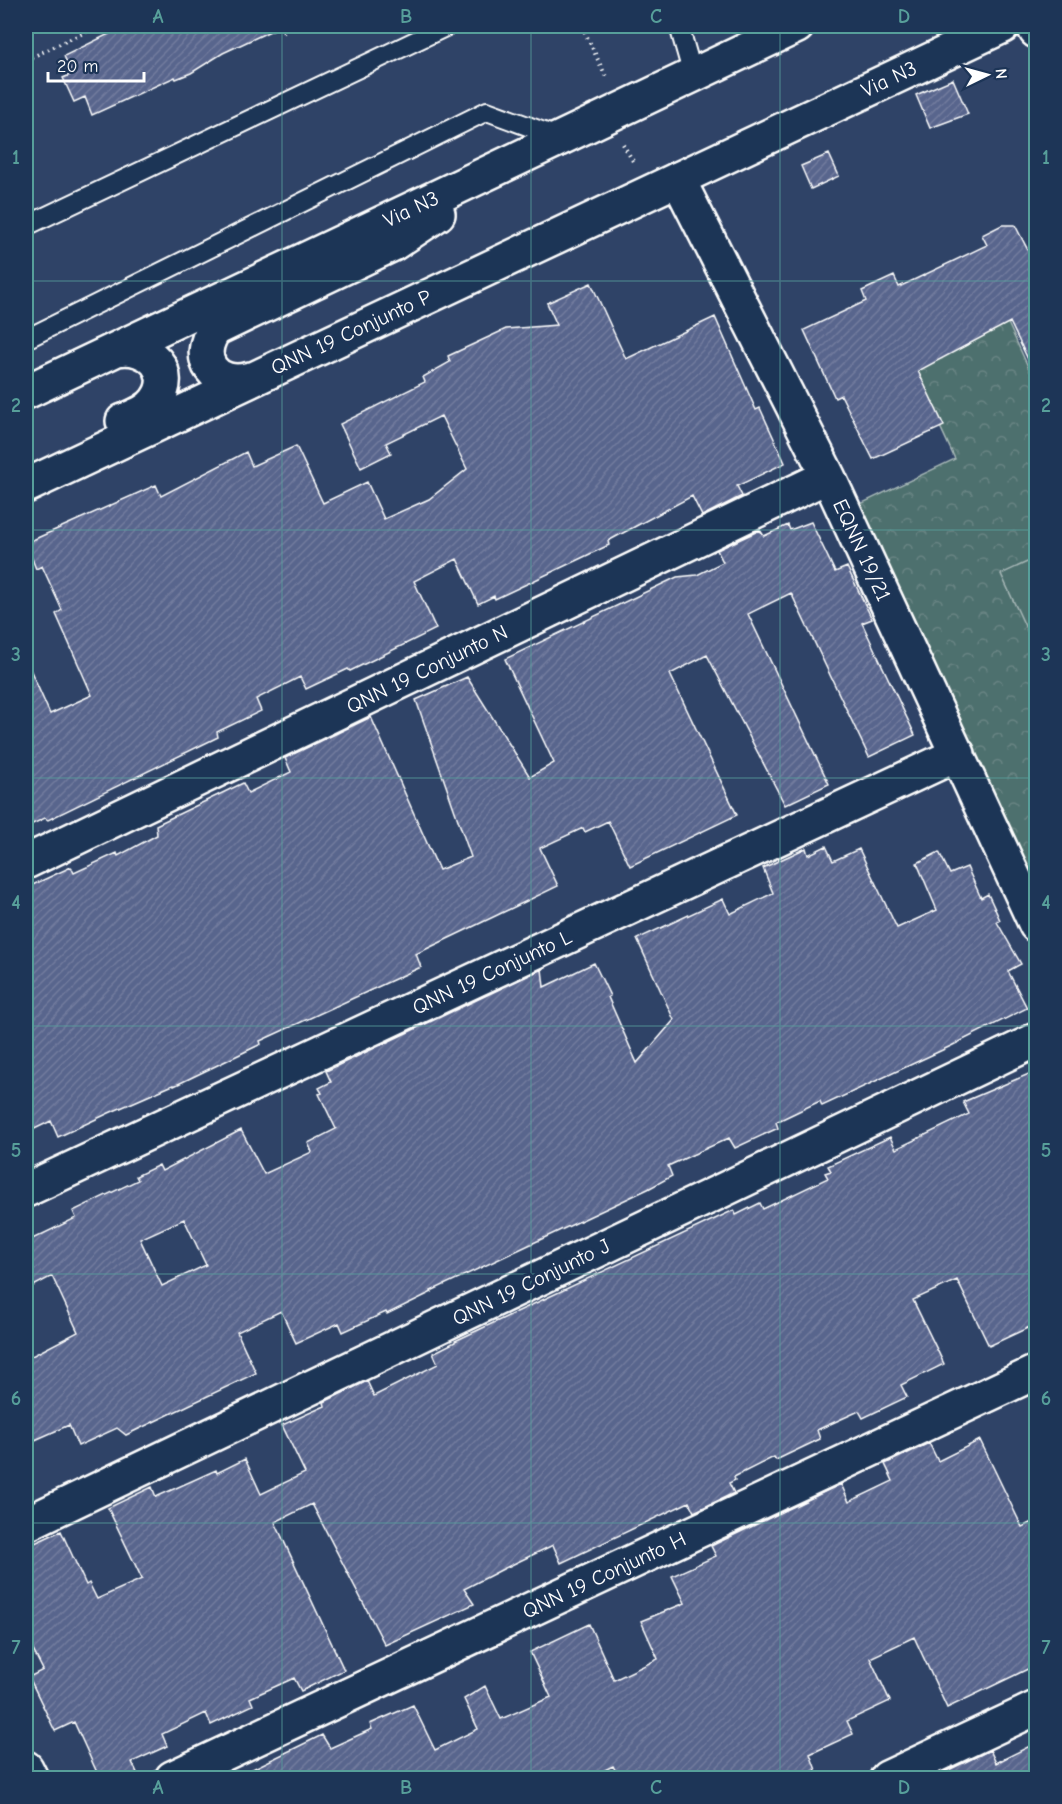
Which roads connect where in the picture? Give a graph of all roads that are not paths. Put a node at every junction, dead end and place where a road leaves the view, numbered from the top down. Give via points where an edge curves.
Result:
1 (447, 26) edge
2 (679, 26) edge
3 (797, 26) edge
4 (1003, 26) edge
5 (1034, 26) edge
6 (1036, 31) edge
7 (693, 75) junction
8 (547, 144) junction
9 (665, 185) junction
10 (26, 226) edge
11 (26, 339) edge
12 (117, 349) junction
13 (250, 379) junction
14 (26, 392) edge
15 (26, 464) edge
16 (828, 476) junction
17 (26, 486) edge
18 (958, 754) junction
19 (26, 862) edge
20 (1036, 925) edge
21 (1036, 1040) edge
22 (26, 1190) edge
23 (1036, 1372) edge
24 (26, 1524) edge
25 (1036, 1708) edge
26 (26, 1768) edge
27 (31, 1779) edge
28 (172, 1779) edge
29 (887, 1779) edge

1 - 10 lane
2 - 7 lane
3 - 7 street, Via N3
4 - 9 street, Via N3
5 - 6 street
7 - 8 street, Via N3
8 - 11 lane via 487,111
8 - 12 street, Via N3
8 - 13 street via 393,244 215,329 205,350 212,370 229,381
9 - 13 street, QNN 19 Conjunto P
9 - 16 street, EQNN 19/21
12 - 14 street, Via N3
12 - 15 street via 138,348 155,360 163,381 155,403 146,411
13 - 17 street, QNN 19 Conjunto P
16 - 18 street, EQNN 19/21
16 - 19 street, QNN 19 Conjunto N
18 - 20 street, EQNN 19/21
18 - 22 street, QNN 19 Conjunto L
21 - 24 street, QNN 19 Conjunto J
23 - 28 street, QNN 19 Conjunto H
25 - 29 street
26 - 27 street

